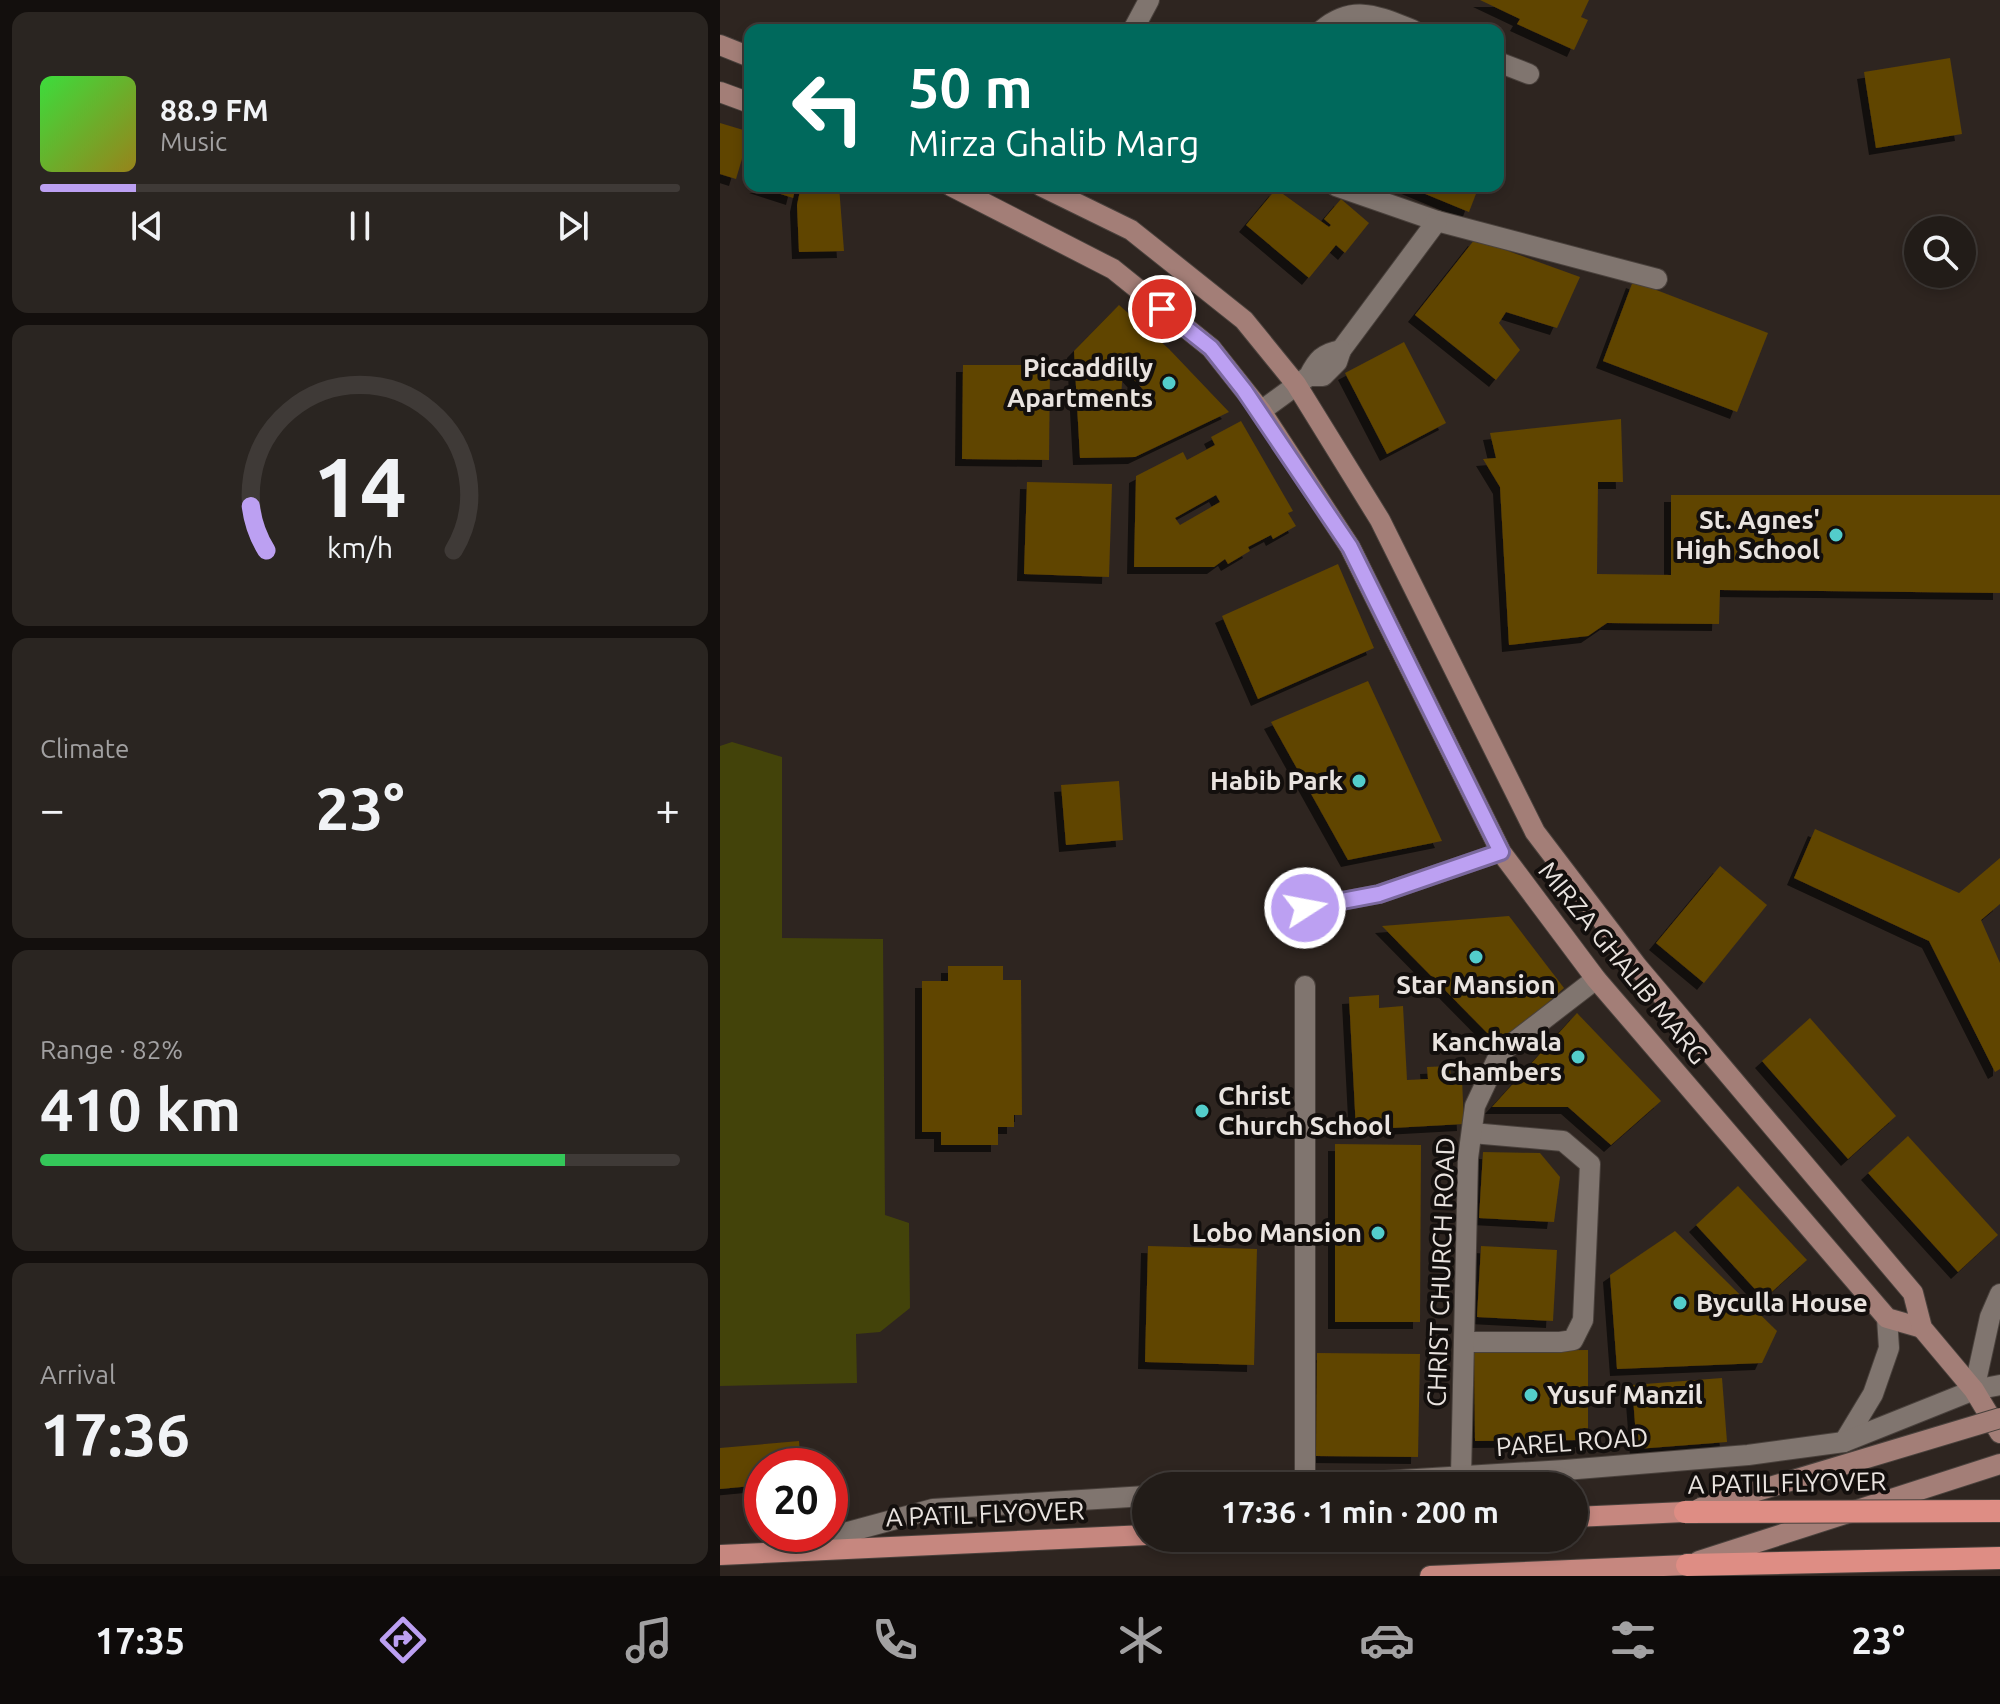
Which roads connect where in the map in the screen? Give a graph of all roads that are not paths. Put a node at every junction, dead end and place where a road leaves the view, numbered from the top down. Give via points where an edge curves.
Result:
1 (1149, 0) edge
2 (1136, 24) edge
3 (1329, 24) edge
4 (1397, 24) edge
5 (720, 45) edge
6 (744, 55) edge
7 (1504, 64) edge
8 (1529, 74) dead end
9 (720, 92) edge
10 (744, 101) edge
11 (963, 192) edge
12 (1056, 192) edge
13 (1353, 192) edge
14 (1437, 221) junction
15 (1657, 279) dead end
16 (1303, 380) junction
17 (1261, 411) junction
18 (1501, 852) junction
19 (1305, 908) dead end
20 (1596, 979) junction
21 (1305, 986) dead end
22 (1472, 1133) junction
23 (2000, 1294) edge
24 (1887, 1318) junction
25 (1922, 1328) junction
26 (1464, 1342) junction
27 (2000, 1385) edge
28 (1974, 1390) junction
29 (2000, 1418) edge
30 (2000, 1433) edge
31 (1844, 1442) junction
32 (2000, 1464) edge
33 (1304, 1472) edge
34 (1461, 1472) edge
35 (1516, 1472) edge
36 (1132, 1497) edge
37 (2000, 1511) edge
38 (1685, 1512) junction
39 (1588, 1516) edge
40 (848, 1532) edge
41 (1132, 1536) edge
42 (848, 1548) edge
43 (764, 1552) edge
44 (720, 1555) edge
45 (2000, 1558) edge
46 (1687, 1565) junction
47 (1430, 1576) edge

1 - 2 street
3 - 4 street via 1367,13
5 - 6 main road
7 - 8 street
9 - 10 main road
11 - 17 main road, MIRZA GHALIB MARG via 1113,269 1211,348
12 - 16 main road, MIRZA GHALIB MARG via 1131,230 1244,320
13 - 14 street
14 - 15 street
14 - 16 street via 1341,350 1316,361
16 - 17 street
16 - 25 main road, MIRZA GHALIB MARG via 1380,520 1535,832 1637,966 1913,1293
17 - 18 main road, MIRZA GHALIB MARG via 1350,547
18 - 19 lane via 1379,894
18 - 20 main road, MIRZA GHALIB MARG
20 - 22 street, CHRIST CHURCH ROAD via 1500,1053 1475,1106
20 - 24 main road, MIRZA GHALIB MARG
21 - 33 street
22 - 26 street, CHRIST CHURCH ROAD
22 - 26 street via 1563,1141 1590,1164 1580,1332 1573,1340 1560,1342
23 - 28 street
24 - 25 main road
24 - 31 street via 1889,1348 1873,1394
25 - 28 main road, MIRZA GHALIB MARG
26 - 34 street, CHRIST CHURCH ROAD
27 - 28 street, PAREL ROAD
28 - 30 main road, MIRZA GHALIB MARG
28 - 31 street, PAREL ROAD
29 - 38 main road, bridge
31 - 35 street, PAREL ROAD via 1748,1455
32 - 46 main road
36 - 40 street via 933,1509
37 - 38 highway, A PATIL FLYOVER, bridge
38 - 39 main road, A PATIL FLYOVER
41 - 42 main road, A PATIL FLYOVER
43 - 44 main road, A PATIL FLYOVER
45 - 46 highway
46 - 47 main road

